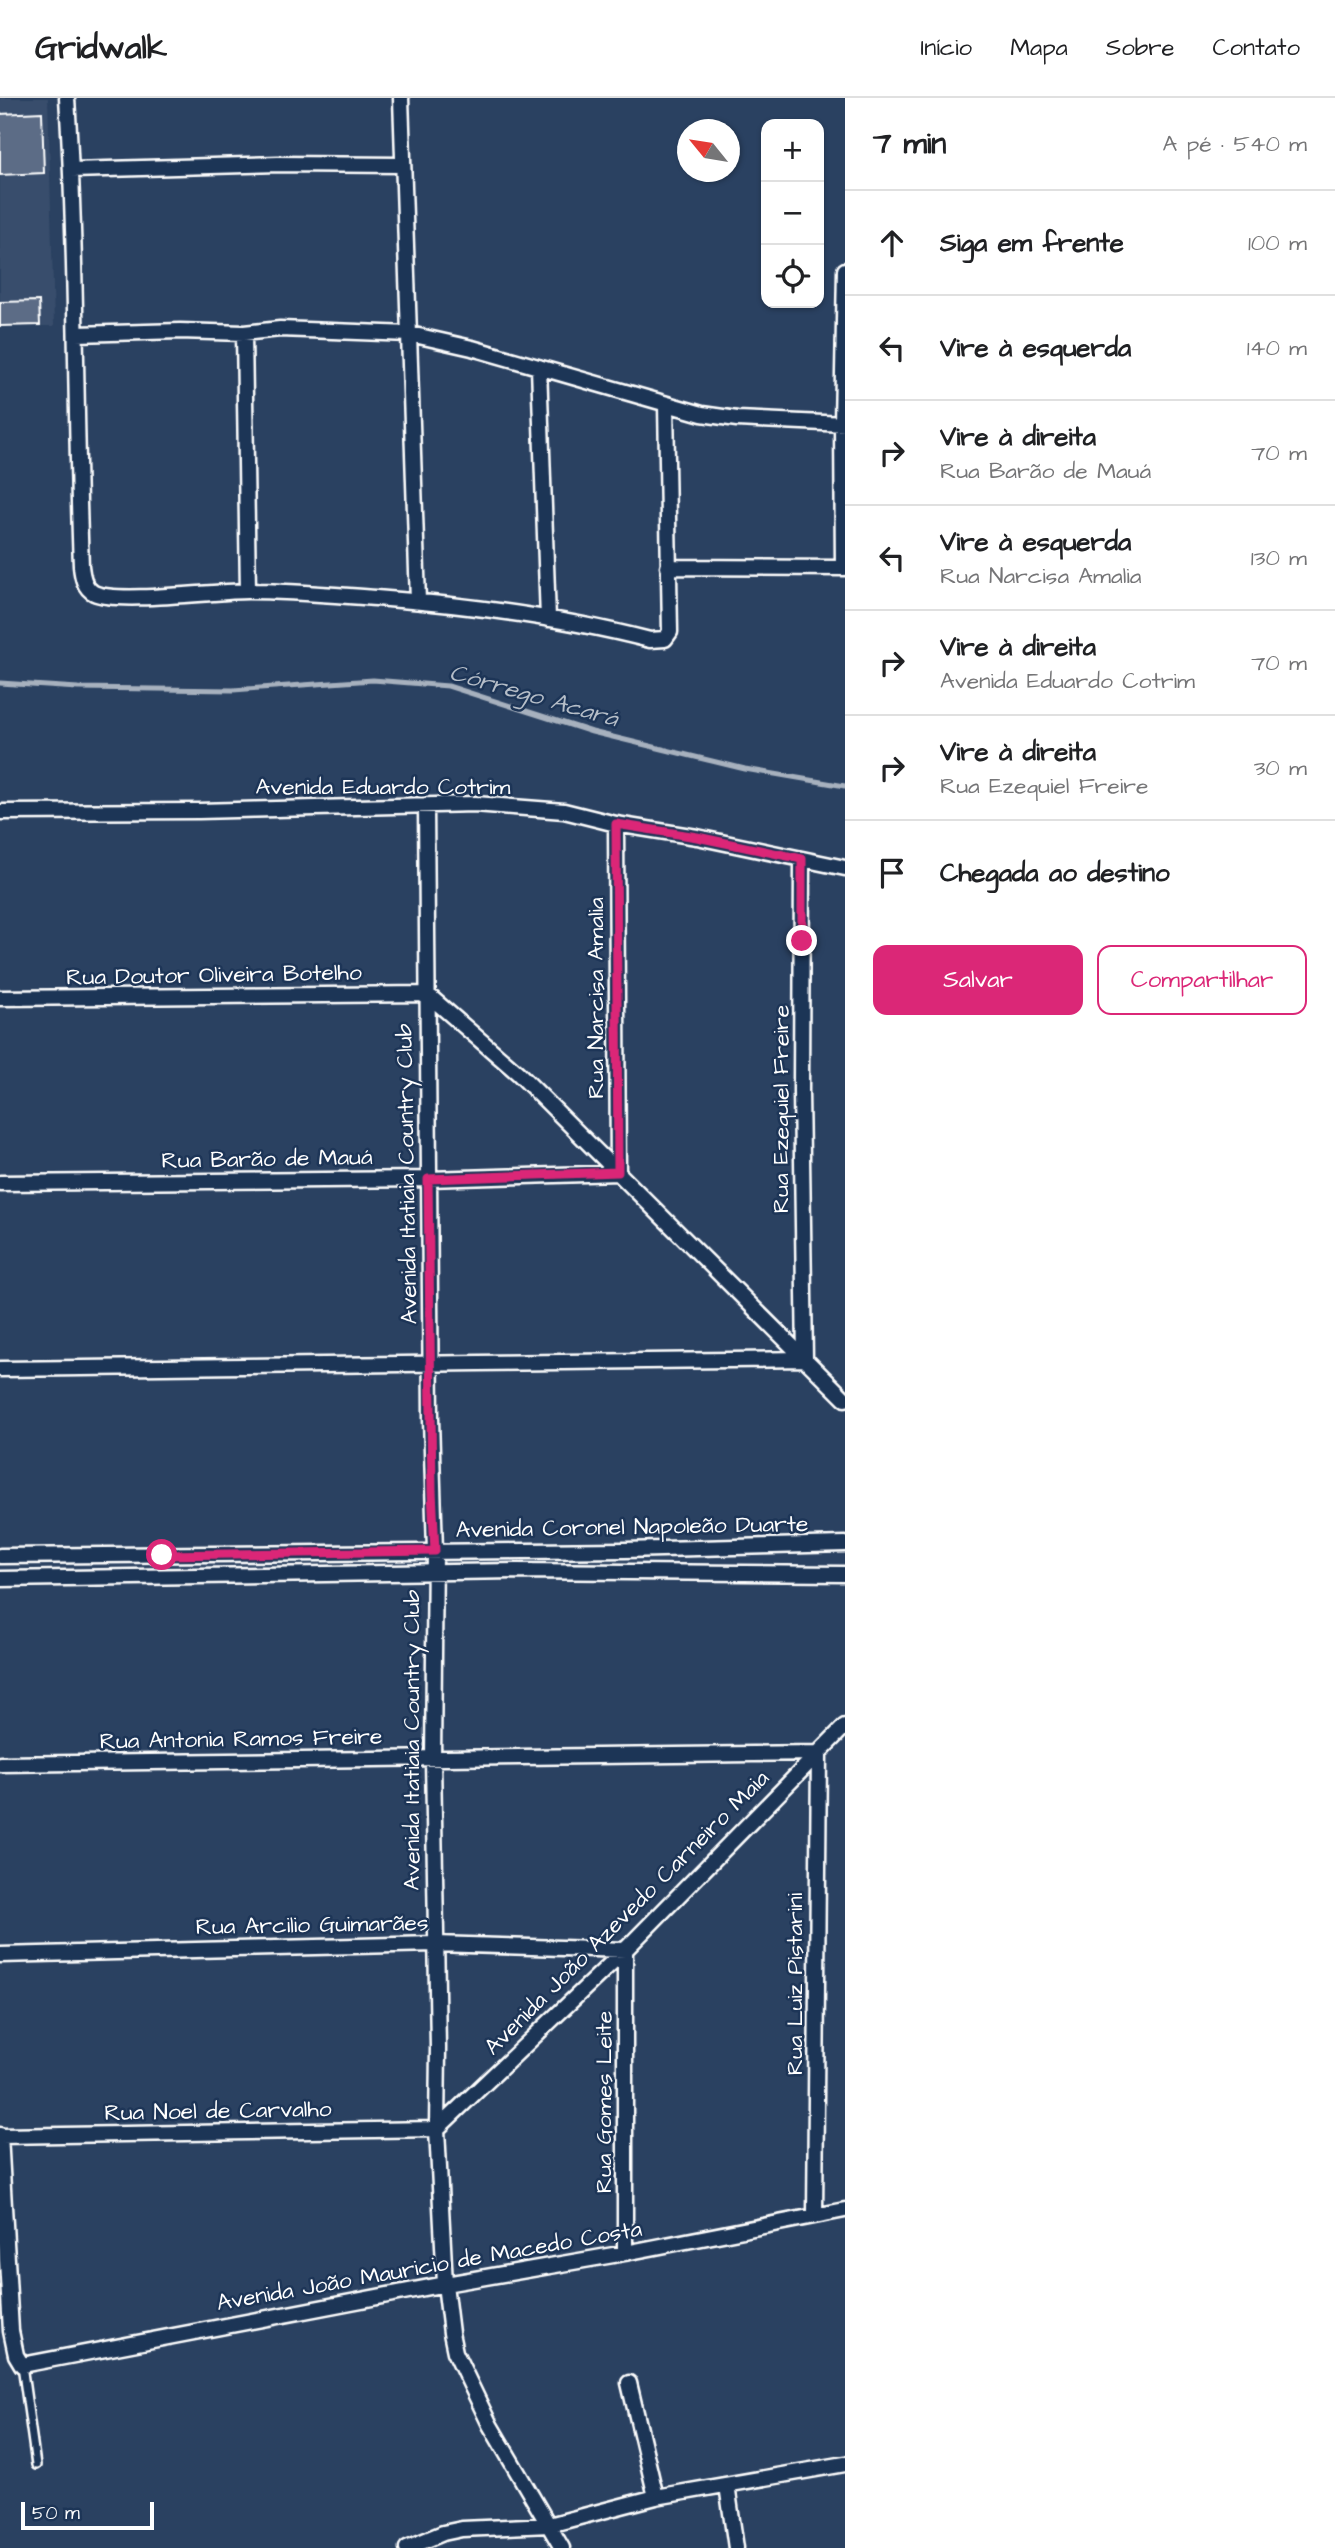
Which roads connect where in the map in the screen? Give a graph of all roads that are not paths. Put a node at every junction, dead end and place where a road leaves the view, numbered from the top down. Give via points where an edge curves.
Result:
1 (67, 98) edge
2 (401, 98) edge
3 (402, 164) junction
4 (72, 170) junction
5 (845, 270) edge
6 (244, 333) junction
7 (77, 334) junction
8 (410, 334) junction
9 (539, 367) junction
10 (666, 404) junction
11 (844, 424) edge
12 (668, 568) junction
13 (844, 568) edge
14 (248, 591) junction
15 (418, 601) junction
16 (548, 619) junction
17 (426, 805) junction
18 (0, 813) edge
19 (616, 824) junction
20 (802, 859) junction
21 (845, 868) edge
22 (428, 995) junction
23 (0, 998) edge
24 (618, 1172) junction
25 (428, 1179) junction
26 (0, 1184) edge
27 (805, 1359) junction
28 (431, 1362) junction
29 (0, 1369) edge
30 (845, 1399) edge
31 (845, 1545) edge
32 (435, 1551) junction
33 (0, 1556) edge
34 (434, 1573) junction
35 (845, 1574) edge
36 (0, 1578) edge
37 (845, 1726) edge
38 (818, 1753) junction
39 (433, 1759) junction
40 (0, 1764) edge
41 (435, 1944) junction
42 (625, 1950) junction
43 (0, 1955) edge
44 (437, 2129) junction
45 (0, 2136) edge
46 (845, 2210) edge
47 (815, 2215) junction
48 (625, 2253) junction
49 (445, 2284) junction
50 (22, 2365) junction
51 (629, 2383) dead end
52 (845, 2464) edge
53 (36, 2465) dead end
54 (727, 2485) junction
55 (656, 2497) junction
56 (548, 2525) junction
57 (407, 2548) edge
58 (562, 2548) edge
59 (736, 2548) edge

1 - 4 street
2 - 3 street
3 - 4 street
3 - 8 street
4 - 7 street
5 - 11 street
6 - 7 street
6 - 8 street via 280,329
6 - 14 street
7 - 14 street via 78,484 86,585 104,596
8 - 9 street
8 - 15 street
9 - 10 street
9 - 16 street
10 - 11 street via 737,419
10 - 12 street
11 - 13 street
12 - 13 street
12 - 16 street via 670,632 665,639 650,640
14 - 15 street
15 - 16 street
17 - 18 street, Avenida Eduardo Cotrim
17 - 19 street, Avenida Eduardo Cotrim via 564,811
17 - 22 street, Avenida Itatiaia Country Club
19 - 20 street, Avenida Eduardo Cotrim
19 - 24 street, Rua Narcisa Amalia
20 - 21 street, Avenida Eduardo Cotrim
20 - 27 street, Rua Ezequiel Freire
22 - 23 street, Rua Doutor Oliveira Botelho
22 - 24 street via 518,1073
22 - 25 street, Avenida Itatiaia Country Club
24 - 25 street, Rua Barão de Mauá
24 - 27 street
25 - 26 street, Rua Barão de Mauá
25 - 28 street, Avenida Itatiaia Country Club
27 - 28 street
27 - 30 street
28 - 29 street
28 - 32 street, Avenida Itatiaia Country Club
31 - 32 street, Avenida Coronel Napoleão Duarte
32 - 33 street, Avenida Coronel Napoleão Duarte
32 - 34 street, Avenida Itatiaia Country Club
34 - 35 street, Avenida Coronel Napoleão Duarte
34 - 36 street, Avenida Coronel Napoleão Duarte
34 - 39 street, Avenida Itatiaia Country Club
37 - 38 street, Avenida João Azevedo Carneiro Maia
38 - 39 street, Rua Antonia Ramos Freire
38 - 42 street, Avenida João Azevedo Carneiro Maia
38 - 47 street, Rua Luiz Pistarini
39 - 40 street, Rua Antonia Ramos Freire
39 - 41 street, Avenida Itatiaia Country Club
41 - 42 street, Rua Arcilio Guimarães
41 - 43 street, Rua Arcilio Guimarães
41 - 44 street, Avenida Itatiaia Country Club
42 - 44 street, Avenida João Azevedo Carneiro Maia
42 - 48 street, Rua Gomes Leite
44 - 45 street, Rua Noel de Carvalho
44 - 49 street, Avenida Itatiaia Country Club
45 - 50 street via 11,2331
46 - 47 street, Avenida João Mauricio de Macedo Costa
47 - 48 street, Avenida João Mauricio de Macedo Costa
48 - 49 street, Avenida João Mauricio de Macedo Costa
49 - 50 street, Avenida João Mauricio de Macedo Costa
49 - 56 street, Avenida Itatiaia Country Club via 455,2352 490,2425
50 - 53 lane
51 - 55 street
52 - 54 street
54 - 55 street
54 - 59 street
55 - 56 street
56 - 57 street via 462,2529
56 - 58 street, Avenida Itatiaia Country Club

